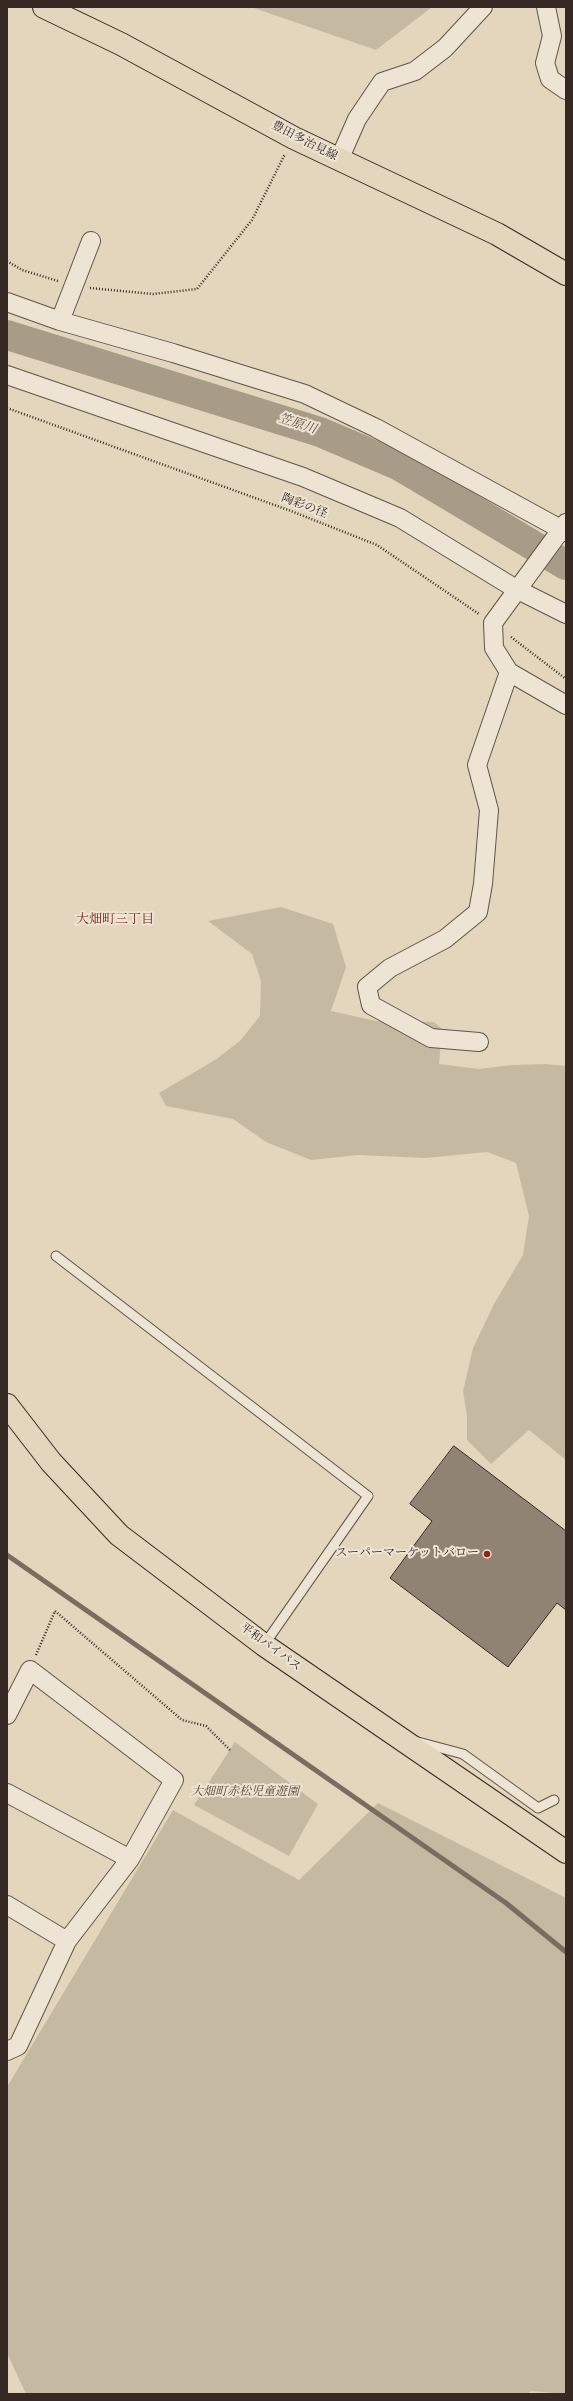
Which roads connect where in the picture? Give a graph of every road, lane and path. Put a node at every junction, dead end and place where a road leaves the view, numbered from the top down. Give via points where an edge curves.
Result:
1 (44, 7) edge
2 (484, 7) edge
3 (546, 7) edge
4 (566, 90) edge
5 (294, 138) junction
6 (339, 160) junction
7 (91, 241) dead end
8 (7, 261) edge
9 (566, 274) edge
10 (73, 286) junction
11 (7, 302) edge
12 (60, 321) junction
13 (7, 375) edge
14 (7, 408) edge
15 (564, 528) edge
16 (516, 589) junction
17 (566, 614) edge
18 (493, 623) junction
19 (509, 672) junction
20 (566, 679) edge
21 (566, 705) edge
22 (479, 1042) dead end
23 (56, 1256) dead end
24 (7, 1406) edge
25 (264, 1645) junction
26 (30, 1670) junction
27 (7, 1715) edge
28 (396, 1735) junction
29 (230, 1750) dead end
30 (7, 1793) edge
31 (554, 1800) dead end
32 (566, 1852) edge
33 (130, 1859) junction
34 (7, 1905) edge
35 (67, 1941) junction
36 (7, 2051) edge

1 - 5 main road, 豊田多治見線 via 121,44
2 - 6 street via 445,48 415,71 382,82 357,119
3 - 4 street via 552,36 545,63 550,79
5 - 6 main road, 豊田多治見線
5 - 10 path via 252,220 197,289 153,294
6 - 9 main road, 豊田多治見線 via 496,234
7 - 10 street
8 - 10 path via 22,270
10 - 12 street
11 - 12 street
12 - 15 street via 305,394 376,428
13 - 16 street via 310,480 400,518
14 - 18 path, 陶彩の径 via 291,511 377,545
15 - 16 street
16 - 17 street
16 - 18 street
18 - 19 street via 494,648
18 - 20 path, 陶彩の径
19 - 21 street
19 - 22 street via 477,765 489,810 478,912 445,939 390,968 367,987 371,1005 431,1038
23 - 25 lane via 368,1496
24 - 25 main road, 平和バイパス via 51,1462 119,1534
25 - 28 main road, 平和バイパス
26 - 27 street
26 - 29 path via 55,1611 182,1720 206,1726
26 - 33 street via 174,1780
28 - 31 lane via 463,1754 538,1808
28 - 32 main road, 平和バイパス
30 - 33 street
33 - 35 street
34 - 35 street
35 - 36 street via 18,2046

